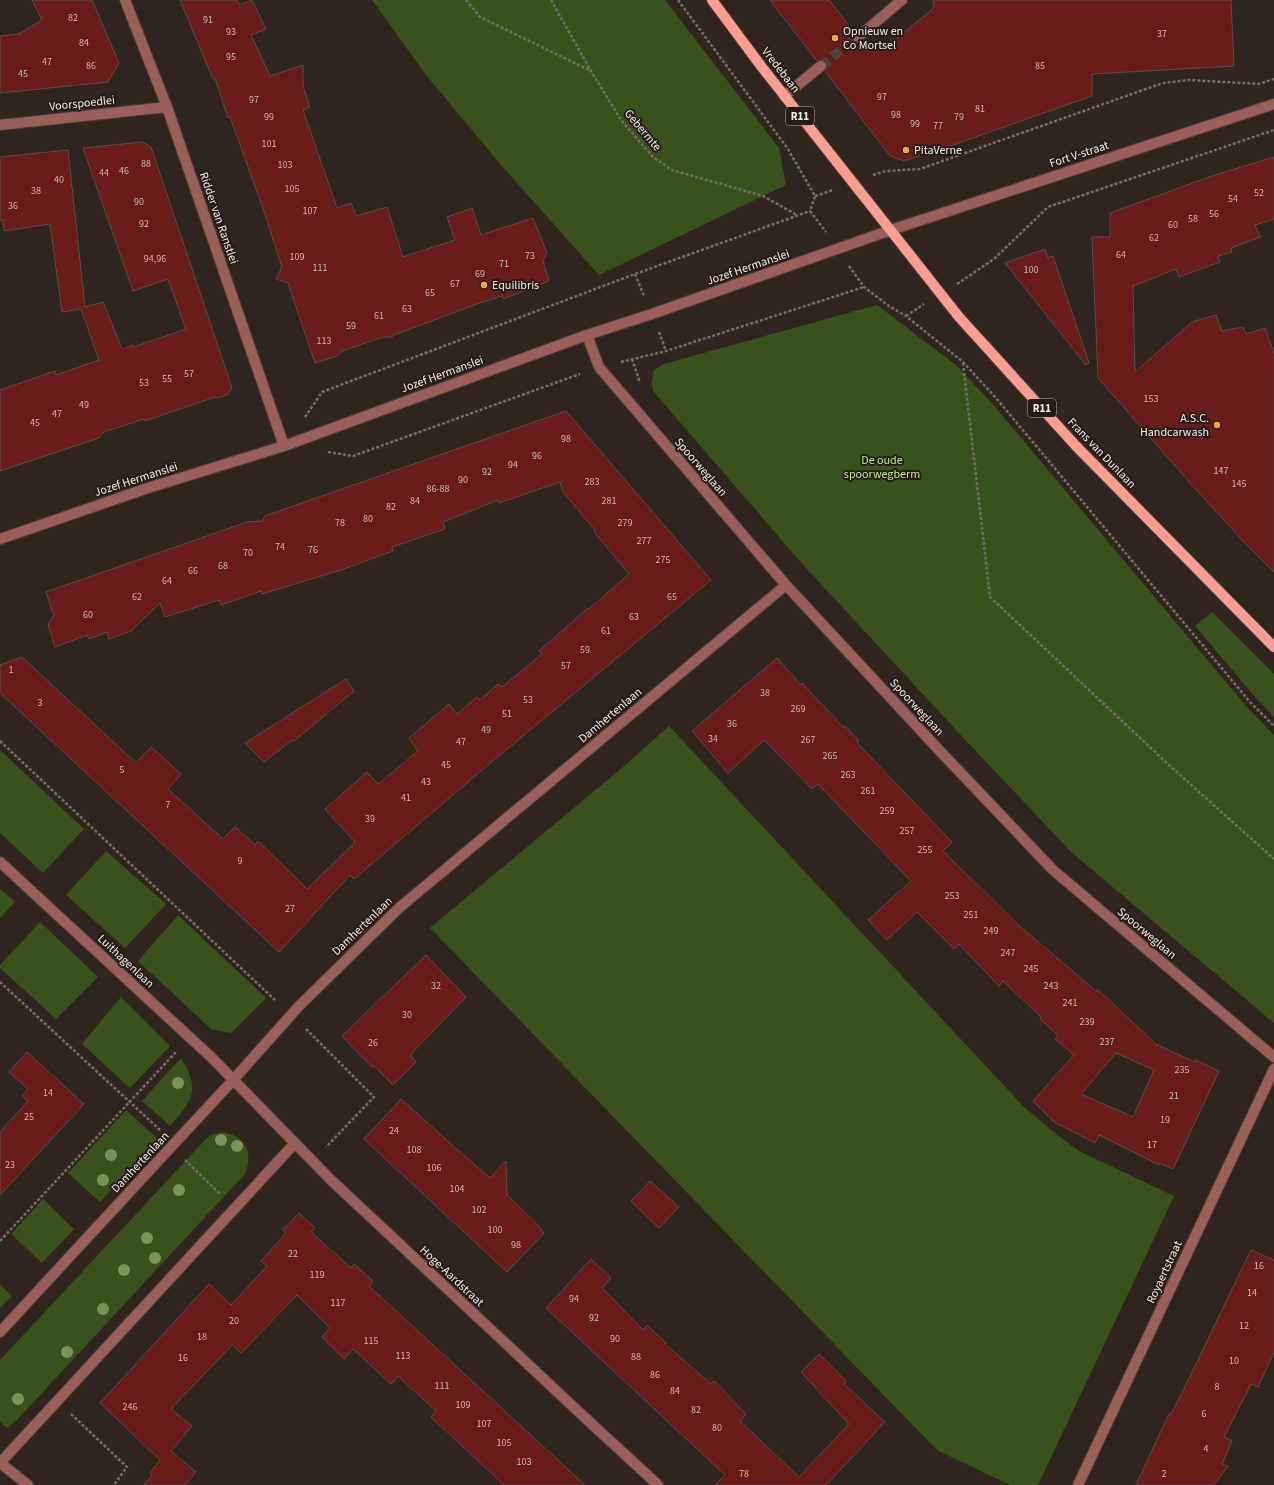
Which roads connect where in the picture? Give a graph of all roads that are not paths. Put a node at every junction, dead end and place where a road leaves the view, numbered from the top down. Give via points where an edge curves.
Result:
1 (125, 0) edge
2 (712, 0) edge
3 (902, 0) edge
4 (858, 37) tunnel mouth
5 (821, 66) tunnel mouth
6 (784, 96) junction
7 (1274, 104) edge
8 (167, 107) junction
9 (0, 125) edge
10 (891, 230) junction
11 (587, 335) junction
12 (284, 446) junction
13 (0, 539) edge
14 (786, 585) junction
15 (1274, 647) edge
16 (0, 862) edge
17 (1274, 1057) edge
18 (1274, 1069) edge
19 (234, 1079) junction
20 (295, 1143) junction
21 (0, 1332) edge
22 (0, 1463) edge
23 (28, 1485) edge
24 (658, 1485) edge
25 (1078, 1485) edge

1 - 8 street, Ridder van Ranstlei
2 - 6 main road, Vredebaan / R11
3 - 4 street
5 - 6 street
6 - 10 main road, Vredebaan / R11
7 - 10 street, Fort V-straat
8 - 9 street, Voorspoedlei
8 - 12 street, Ridder van Ranstlei
10 - 11 street, Jozef Hermanslei
10 - 15 main road, Frans van Dunlaan / R11 via 959,317 1076,446
11 - 12 street, Jozef Hermanslei
11 - 14 street, Spoorweglaan via 599,368
12 - 13 street, Jozef Hermanslei via 148,488
14 - 17 street, Spoorweglaan via 1053,870
14 - 19 street, Damhertenlaan via 399,908 291,1015
16 - 19 street, Luithagenlaan
18 - 25 street, Royaertstraat
19 - 20 street, Hoge-Aardstraat
19 - 21 street, Damhertenlaan
20 - 22 street
20 - 24 street, Hoge-Aardstraat
22 - 23 street

